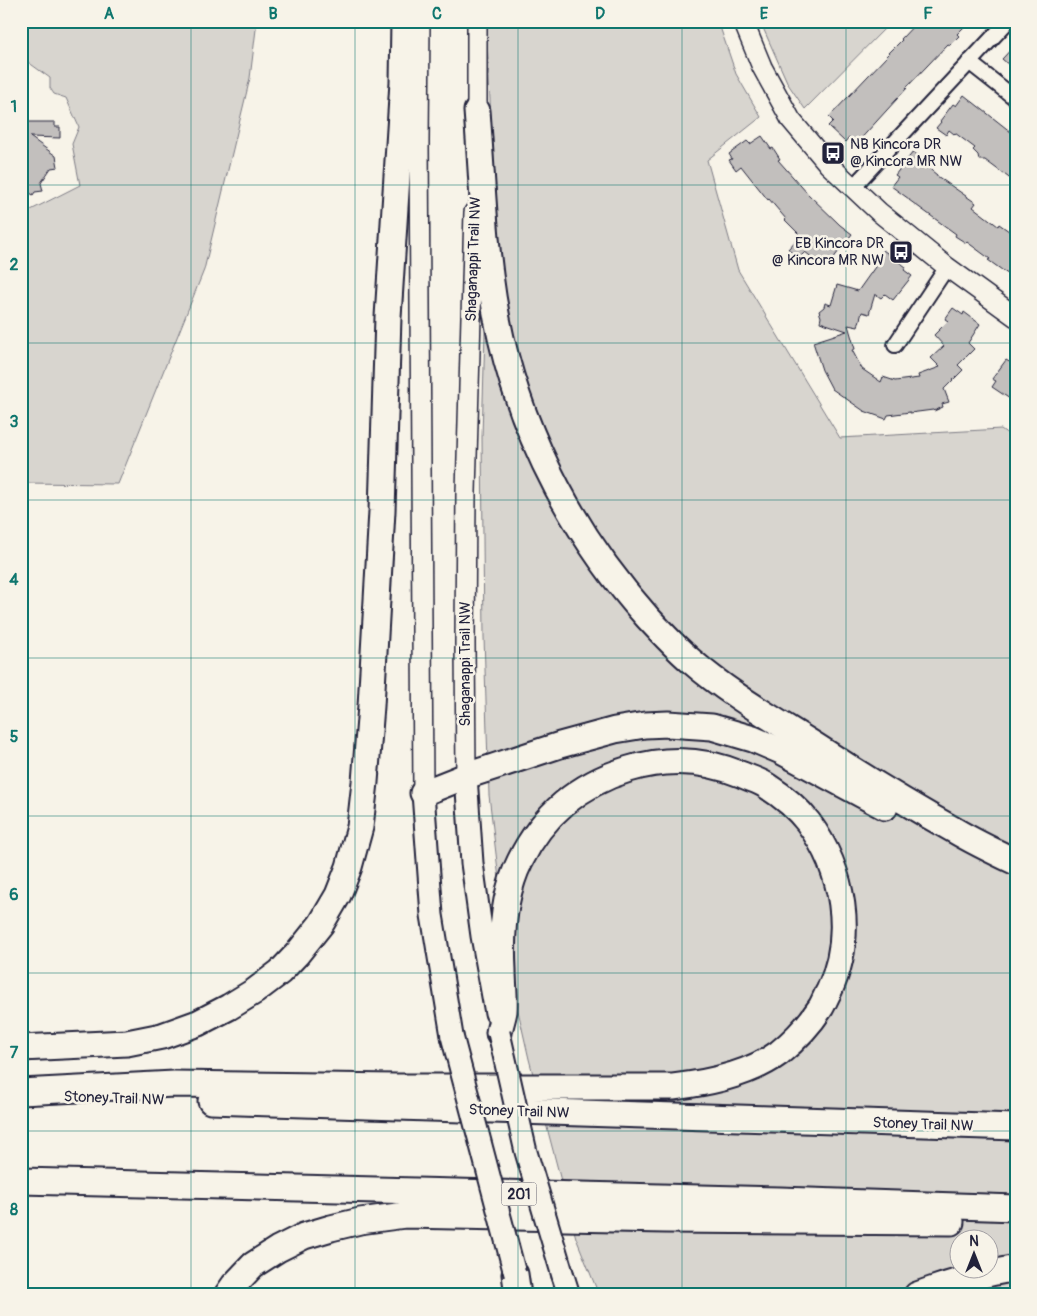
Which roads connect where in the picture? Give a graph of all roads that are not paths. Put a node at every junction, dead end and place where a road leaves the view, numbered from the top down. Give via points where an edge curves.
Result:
1 (404, 21) edge
2 (420, 21) edge
3 (477, 21) edge
4 (743, 21) edge
5 (1008, 21) edge
6 (969, 62) junction
7 (1016, 99) edge
8 (477, 111) junction
9 (853, 187) junction
10 (947, 267) junction
11 (1016, 317) edge
12 (895, 345) dead end
13 (466, 776) junction
14 (423, 793) junction
15 (1016, 862) edge
16 (1016, 870) edge
17 (499, 1032) junction
18 (21, 1048) edge
19 (21, 1093) edge
20 (1016, 1127) edge
21 (21, 1181) edge
22 (1016, 1208) edge
23 (1016, 1223) edge
24 (1016, 1268) edge
25 (566, 1285) edge
26 (518, 1288) edge
27 (227, 1295) edge
28 (917, 1295) edge

1 - 18 highway via 370,706 360,827 349,867 321,924 297,954 280,972 229,1007 162,1036 127,1043
2 - 14 main road
3 - 8 main road, Shaganappi Trail NW
4 - 9 main road via 762,67 791,120 828,164
5 - 6 street
6 - 7 street
6 - 9 street
8 - 13 main road, Shaganappi Trail NW via 466,492
8 - 15 highway via 491,286 501,339 518,398 560,493 590,544 625,593 689,660 725,688 894,796
9 - 10 main road
10 - 11 main road
10 - 12 street
13 - 14 highway
13 - 16 highway via 560,744 615,730 668,724 712,727 781,751 962,847
13 - 17 main road, Shaganappi Trail NW via 472,862
14 - 26 main road, bridge via 432,916 452,1036
17 - 19 highway via 504,1010 502,930 512,881 519,862 540,828 569,798 586,787 613,774 659,761 714,765 766,785 806,820 820,840 833,867 844,917 841,956 835,978 822,1006 802,1032 778,1054 726,1078 664,1087 174,1084
17 - 25 main road, Shaganappi Trail NW, bridge via 526,1152
19 - 20 highway, Stoney Trail NW
21 - 22 highway, 201
23 - 27 highway via 405,1215 330,1228 304,1236 278,1248 253,1266
24 - 28 highway via 948,1283

